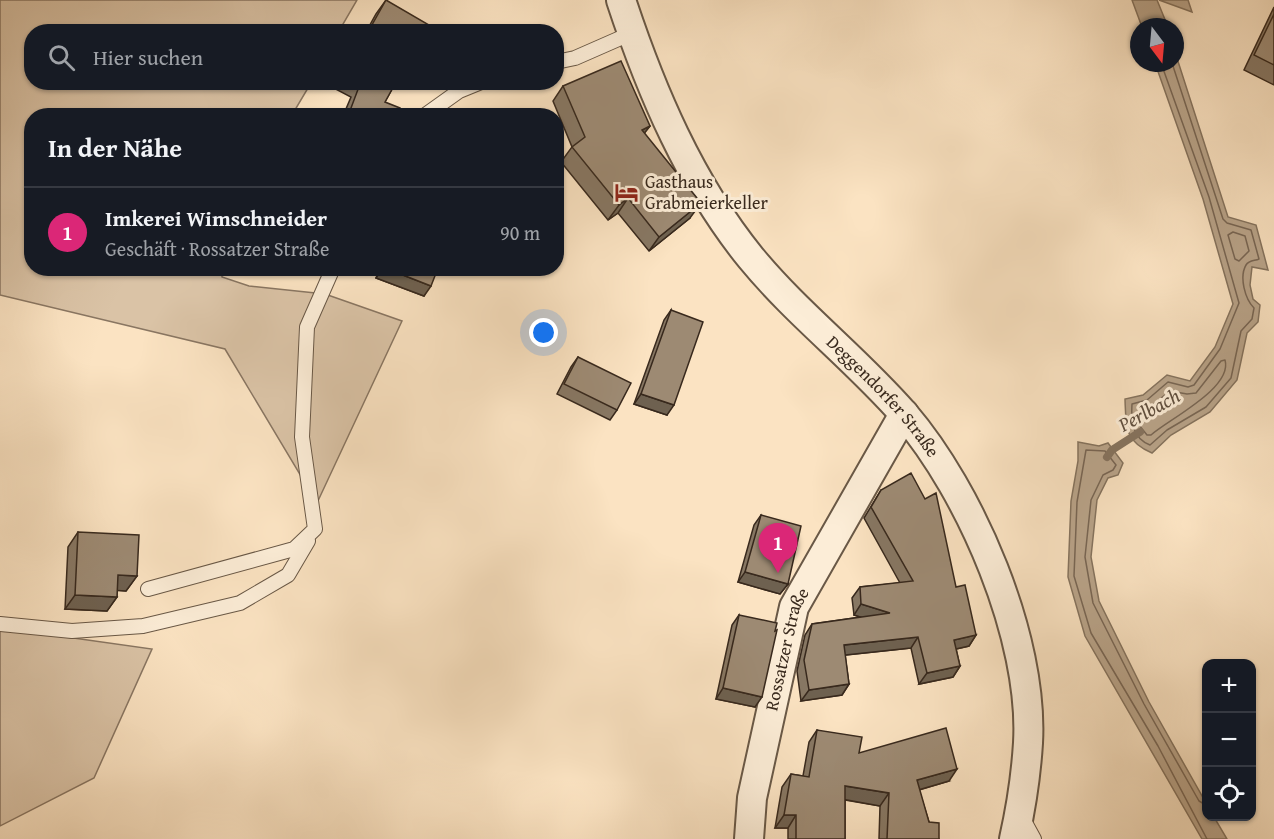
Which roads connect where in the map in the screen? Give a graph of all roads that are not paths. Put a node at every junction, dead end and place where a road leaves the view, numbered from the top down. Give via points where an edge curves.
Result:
1 (621, 0) edge
2 (632, 33) junction
3 (564, 60) edge
4 (461, 90) edge
5 (435, 108) edge
6 (329, 276) edge
7 (904, 414) junction
8 (315, 529) junction
9 (148, 589) dead end
10 (0, 624) edge
11 (1017, 826) edge
12 (749, 839) edge
13 (1034, 839) edge

1 - 2 street, Deggendorfer Straße
2 - 3 lane
2 - 7 street, Deggendorfer Straße via 696,182 751,258
4 - 5 lane
6 - 8 lane via 307,327 302,437
7 - 11 street, Deggendorfer Straße via 940,463 982,537 1008,612 1024,684 1028,741
7 - 12 street, Rossatzer Straße via 794,607 752,798
8 - 9 lane via 294,549
8 - 10 lane via 288,575 240,603 143,626 72,632
11 - 13 lane

